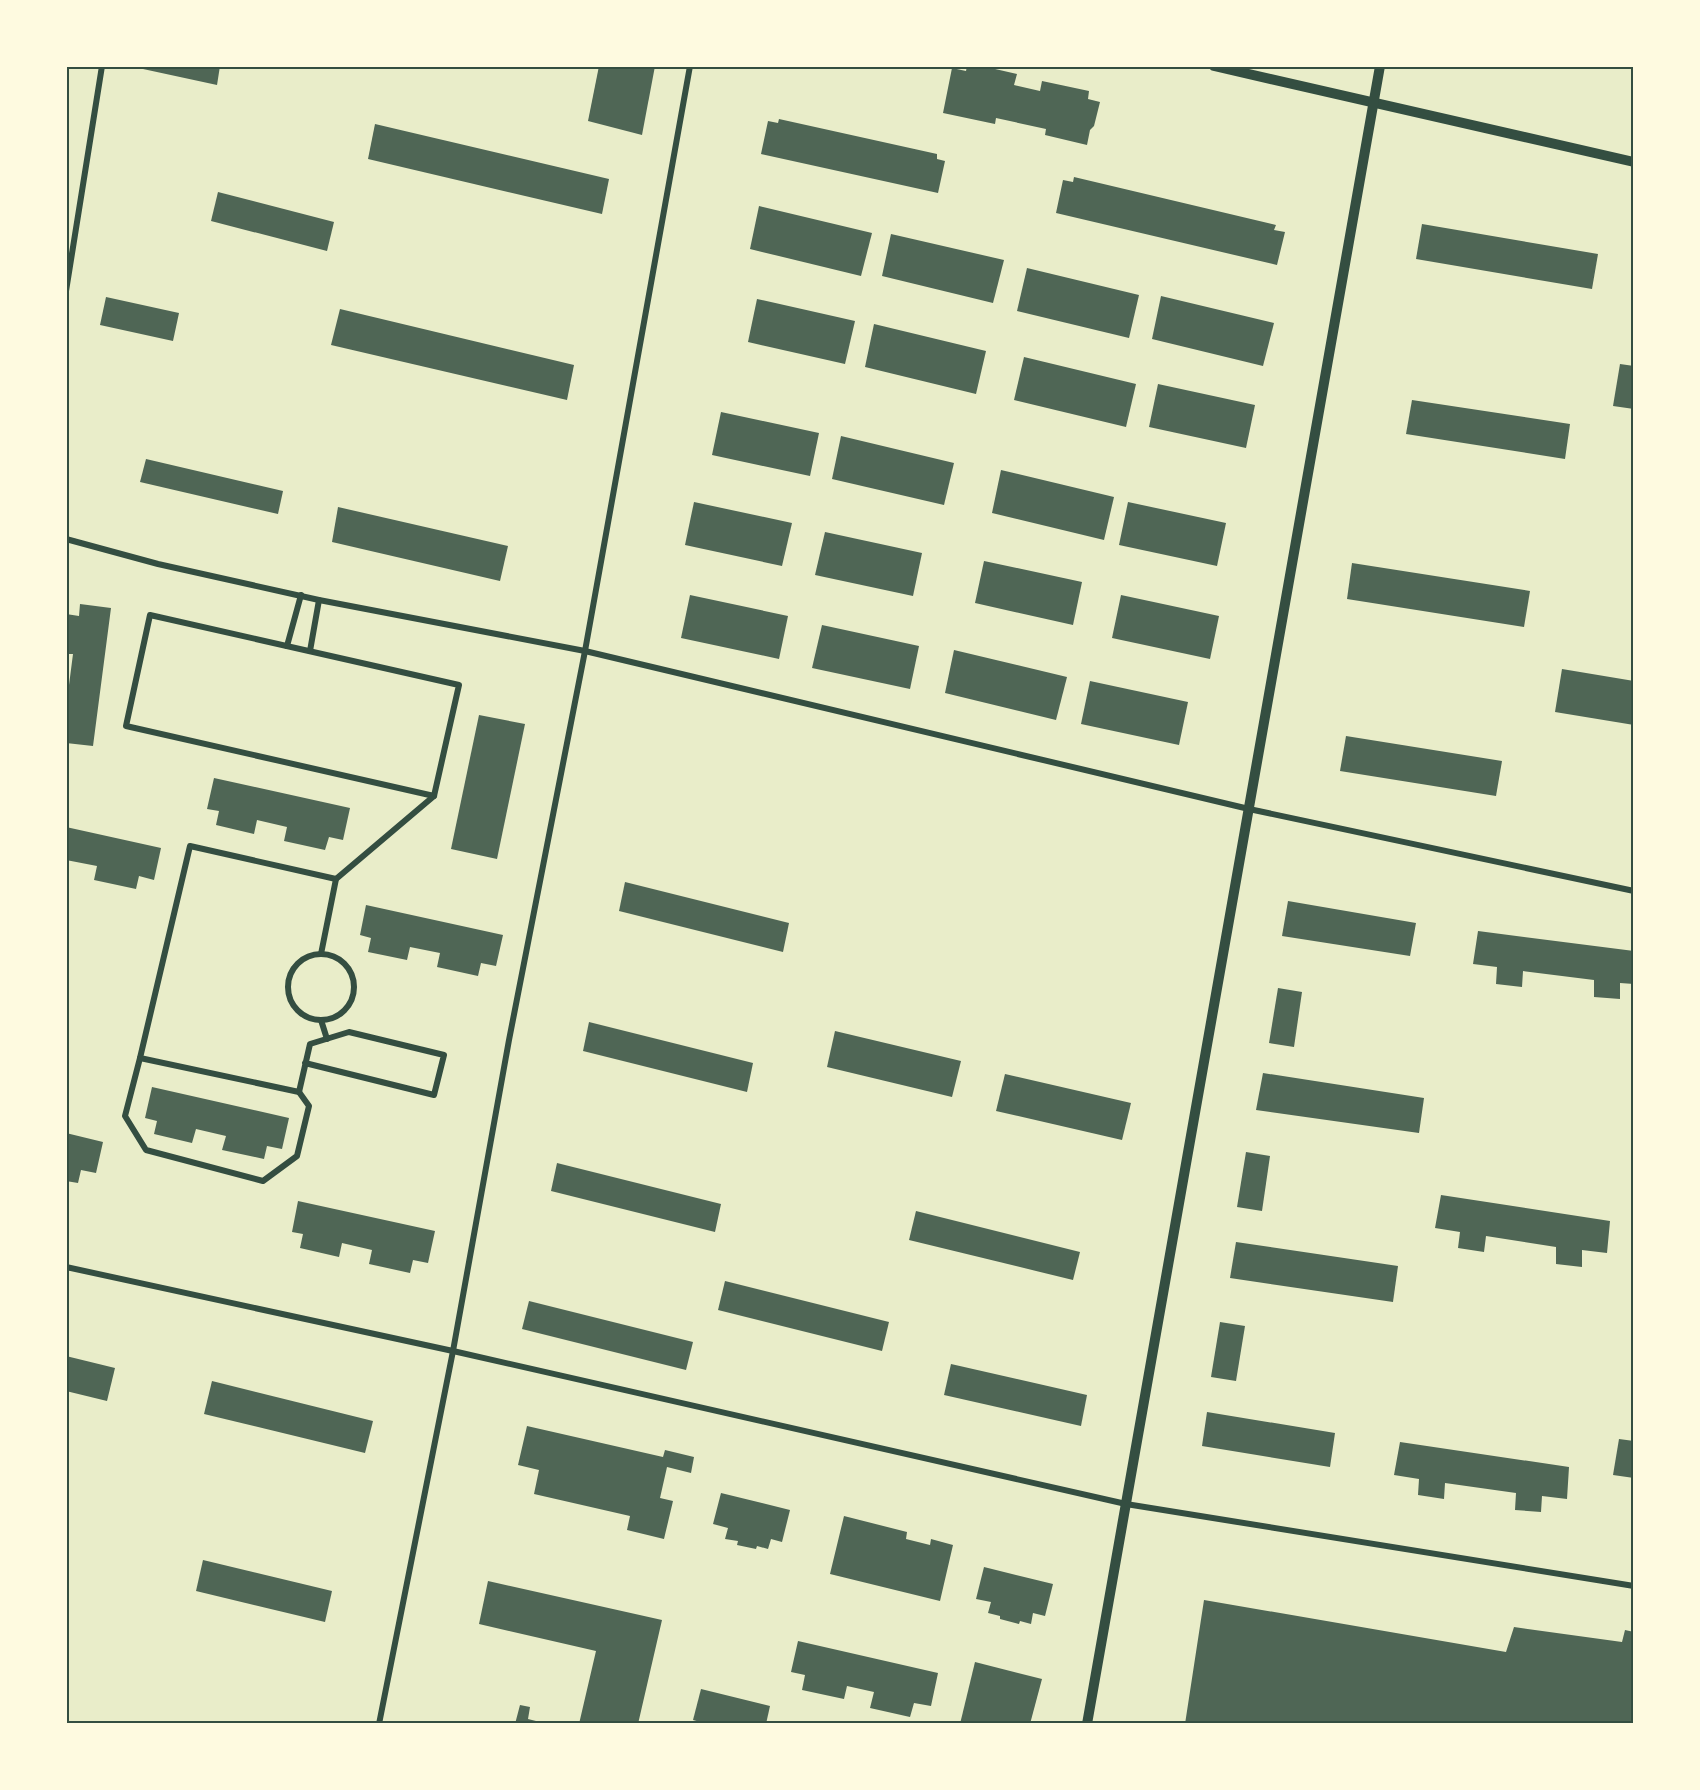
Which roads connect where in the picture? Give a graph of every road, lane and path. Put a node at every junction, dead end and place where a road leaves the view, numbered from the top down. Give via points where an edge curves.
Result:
1 (102, 66) edge
2 (690, 66) edge
3 (1214, 66) edge
4 (1380, 66) edge
5 (1373, 102) junction
6 (1634, 162) edge
7 (66, 291) edge
8 (66, 539) edge
9 (301, 596) junction
10 (319, 600) junction
11 (287, 646) junction
12 (309, 651) junction
13 (585, 651) junction
14 (434, 796) junction
15 (1249, 809) junction
16 (336, 879) junction
17 (1634, 891) edge
18 (321, 954) junction
19 (321, 1020) junction
20 (327, 1039) junction
21 (140, 1058) junction
22 (305, 1063) junction
23 (299, 1092) junction
24 (66, 1266) edge
25 (453, 1351) junction
26 (1126, 1504) junction
27 (1634, 1586) edge
28 (379, 1724) edge
29 (1087, 1724) edge

1 - 7 street
2 - 13 street
3 - 5 street
4 - 5 street
5 - 6 street
5 - 15 street
8 - 9 street
9 - 10 street
9 - 11 street
10 - 12 street
10 - 13 street
11 - 12 street
11 - 14 street via 150,615 126,726
12 - 14 street via 459,685
13 - 15 street
13 - 25 street
14 - 16 street
15 - 17 street
15 - 26 street
16 - 18 street
16 - 21 street via 190,846
18 - 19 street via 300,961 289,981 292,1003 300,1012
18 - 19 street via 331,955 348,967 354,986 353,996 341,1013
19 - 20 street
20 - 22 street via 310,1044
20 - 22 street via 349,1032 444,1055 434,1095
21 - 23 street
21 - 23 street via 125,1116 146,1150 263,1182 297,1156 309,1106
22 - 23 street
24 - 25 street
25 - 26 street
25 - 28 street
26 - 27 street
26 - 29 street

